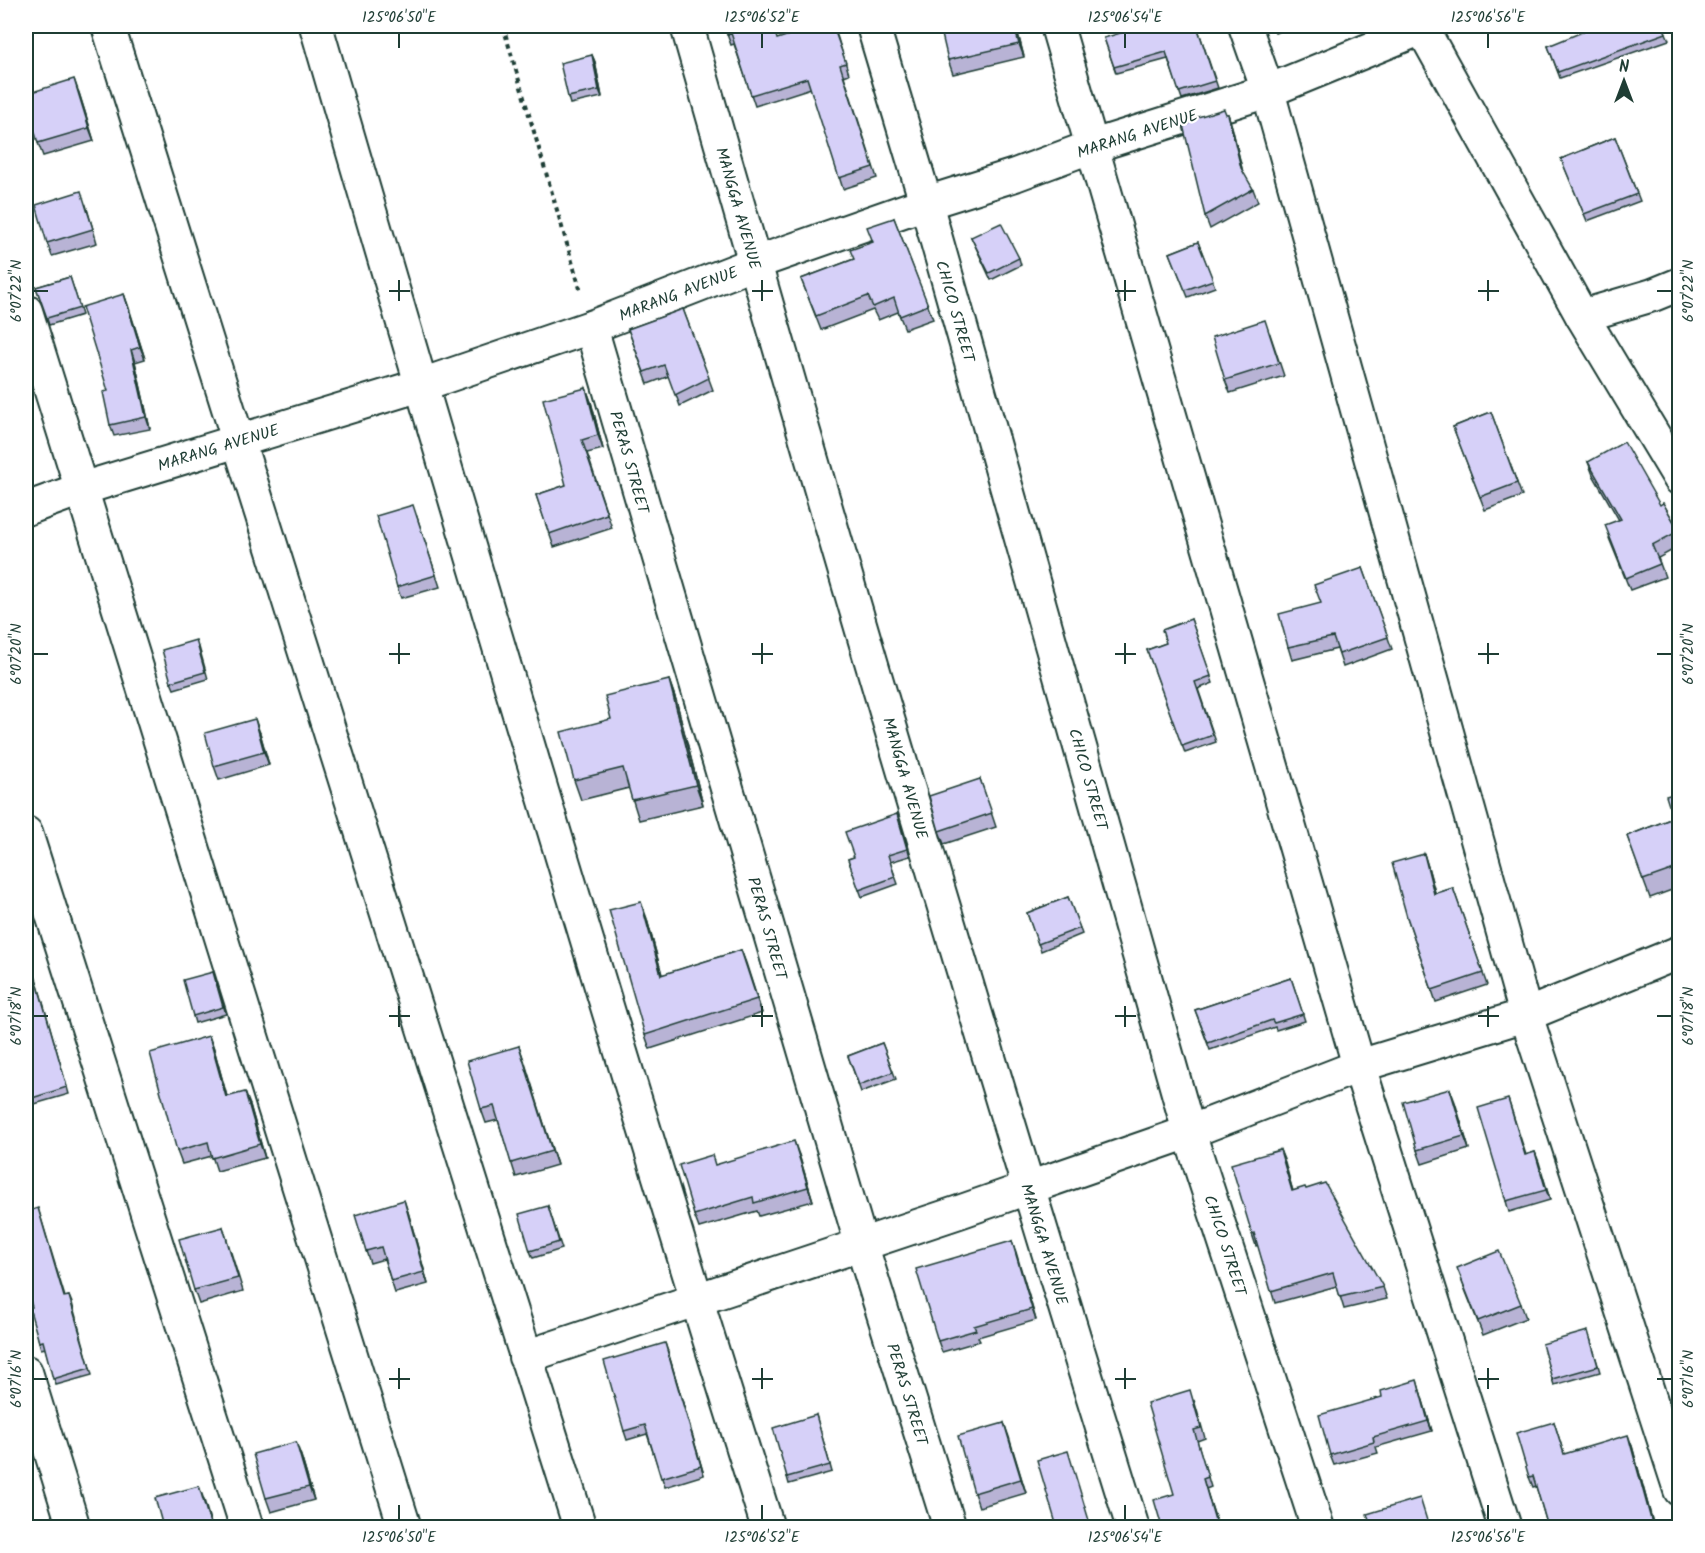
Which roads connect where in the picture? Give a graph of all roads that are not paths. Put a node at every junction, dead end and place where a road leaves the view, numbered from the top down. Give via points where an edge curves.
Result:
1 (108, 26) edge
2 (316, 26) edge
3 (687, 26) edge
4 (873, 26) edge
5 (1057, 26) edge
6 (1245, 26) edge
7 (1425, 27) edge
8 (1268, 91) junction
9 (1092, 146) junction
10 (926, 203) junction
11 (755, 263) junction
12 (1680, 284) edge
13 (26, 311) edge
14 (1582, 316) junction
15 (591, 327) junction
16 (421, 386) junction
17 (238, 441) junction
18 (1680, 479) edge
19 (81, 489) junction
20 (26, 509) edge
21 (26, 833) edge
22 (1680, 952) edge
23 (1526, 1015) junction
24 (1359, 1066) junction
25 (1189, 1132) junction
26 (1027, 1188) junction
27 (861, 1243) junction
28 (697, 1300) junction
29 (525, 1357) junction
30 (26, 1372) edge
31 (1680, 1490) edge
32 (74, 1527) edge
33 (247, 1527) edge
34 (405, 1527) edge
35 (580, 1527) edge
36 (768, 1527) edge
37 (950, 1527) edge
38 (1133, 1527) edge
39 (1318, 1527) edge
40 (1505, 1527) edge

1 - 17 street
2 - 16 street
3 - 11 street, MANGGA AVENUE
4 - 10 street, CHICO STREET
5 - 9 street
6 - 8 street
7 - 8 street, MARANG AVENUE
7 - 14 street
8 - 9 street, MARANG AVENUE
8 - 23 street
9 - 10 street, MARANG AVENUE
9 - 24 street
10 - 11 street, MARANG AVENUE
10 - 25 street, CHICO STREET
11 - 15 street, MARANG AVENUE
11 - 26 street, MANGGA AVENUE
12 - 14 street
13 - 19 street
14 - 18 street
15 - 16 street, MARANG AVENUE
15 - 27 street, PERAS STREET
16 - 17 street, MARANG AVENUE
16 - 28 street
17 - 19 street, MARANG AVENUE
17 - 29 street
19 - 20 street, MARANG AVENUE
19 - 34 street
21 - 33 street
22 - 23 street
23 - 24 street
23 - 31 street
24 - 25 street
24 - 40 street
25 - 26 street
25 - 39 street, CHICO STREET
26 - 27 street
26 - 38 street, MANGGA AVENUE
27 - 28 street
27 - 37 street, PERAS STREET
28 - 29 street
28 - 36 street
29 - 35 street
30 - 32 street

